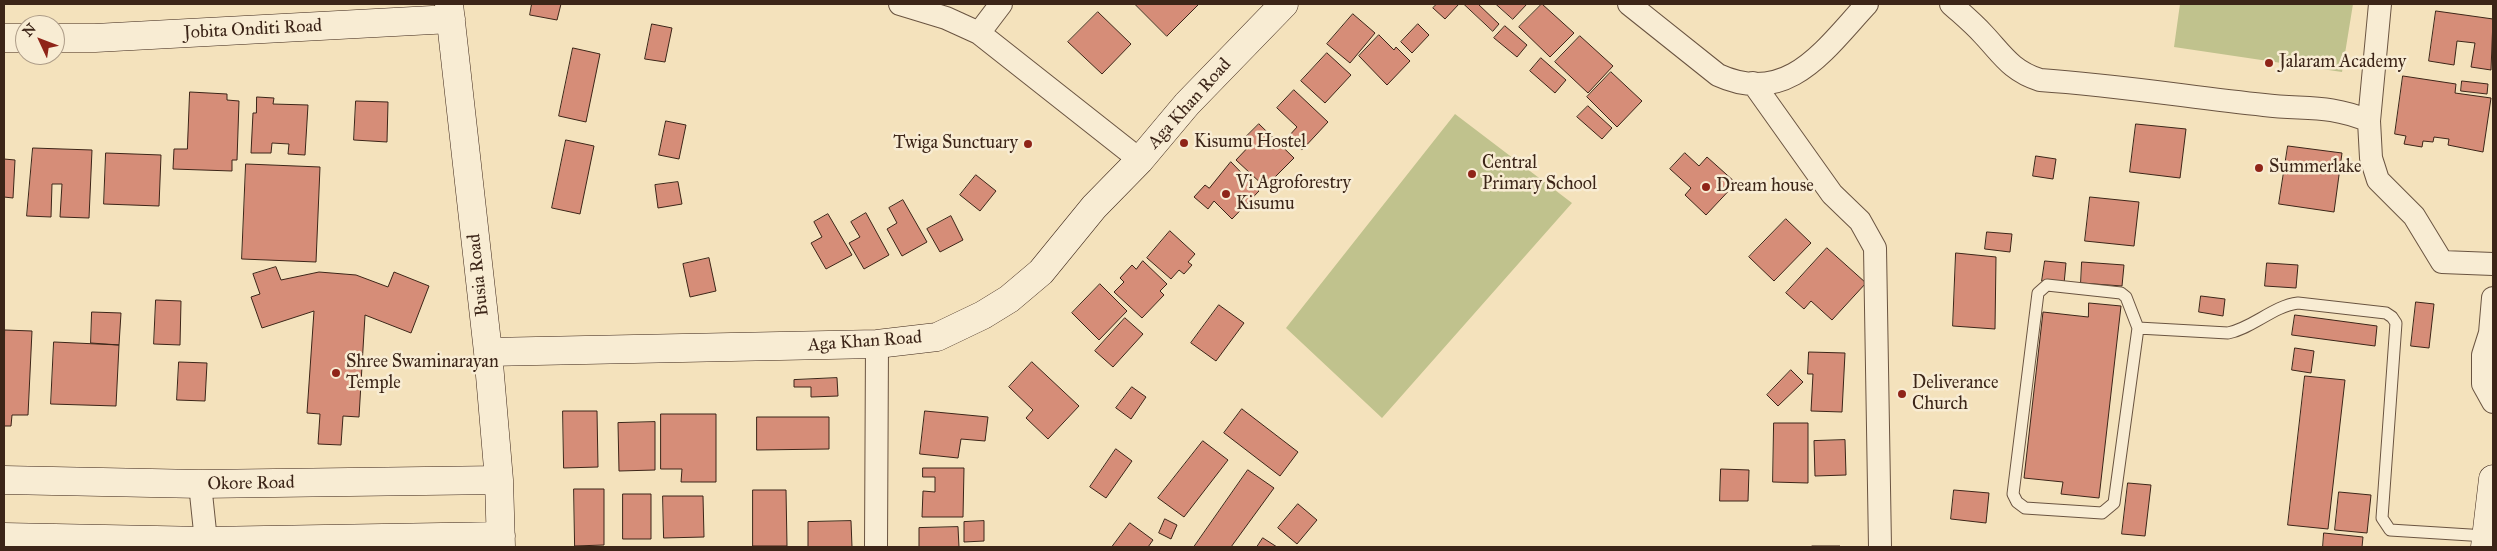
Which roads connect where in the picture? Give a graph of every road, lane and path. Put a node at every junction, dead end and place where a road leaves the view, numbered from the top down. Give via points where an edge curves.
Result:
1 (900, 4) edge
2 (1001, 4) edge
3 (1284, 4) edge
4 (1629, 4) edge
5 (1867, 4) edge
6 (1951, 4) edge
7 (2380, 4) edge
8 (450, 12) edge
9 (979, 34) junction
10 (65, 38) edge
11 (1753, 83) junction
12 (2369, 121) junction
13 (1140, 160) junction
14 (2493, 264) edge
15 (2493, 298) edge
16 (2138, 328) junction
17 (877, 344) junction
18 (488, 352) junction
19 (2493, 402) edge
20 (2493, 479) edge
21 (4, 480) edge
22 (499, 480) junction
23 (200, 484) junction
24 (4, 537) edge
25 (206, 541) junction
26 (501, 542) edge
27 (2485, 542) edge
28 (876, 547) edge
29 (1880, 547) edge

1 - 9 street via 946,18
2 - 9 street
3 - 13 street, Aga Khan Road via 1187,104
4 - 11 street via 1718,76 1732,82
5 - 11 street via 1810,65 1772,84
6 - 12 street via 2008,62 2023,74 2040,80 2143,89 2265,106 2316,107 2347,112
7 - 12 street
8 - 10 street, Jobita Onditi Road
8 - 18 street, Busia Road
9 - 13 street
11 - 29 street via 1832,194 1860,221 1875,248
12 - 14 street via 2370,158 2378,180 2414,216 2442,262
13 - 17 street, Aga Khan Road via 1094,207 1041,272 1009,299 937,336
15 - 19 street via 2483,384
16 - 16 lane via 2126,297 2121,293 2047,285 2038,293 2013,494 2025,508 2102,513 2114,503
16 - 27 lane via 2228,333 2298,303 2386,313 2396,323 2382,518 2390,530
17 - 18 street, Aga Khan Road
17 - 28 street
18 - 22 street, Busia Road
20 - 27 street
21 - 23 street, Okore Road
22 - 23 street, Okore Road
22 - 26 street, Busia Road
23 - 25 street
24 - 25 street
25 - 26 street

